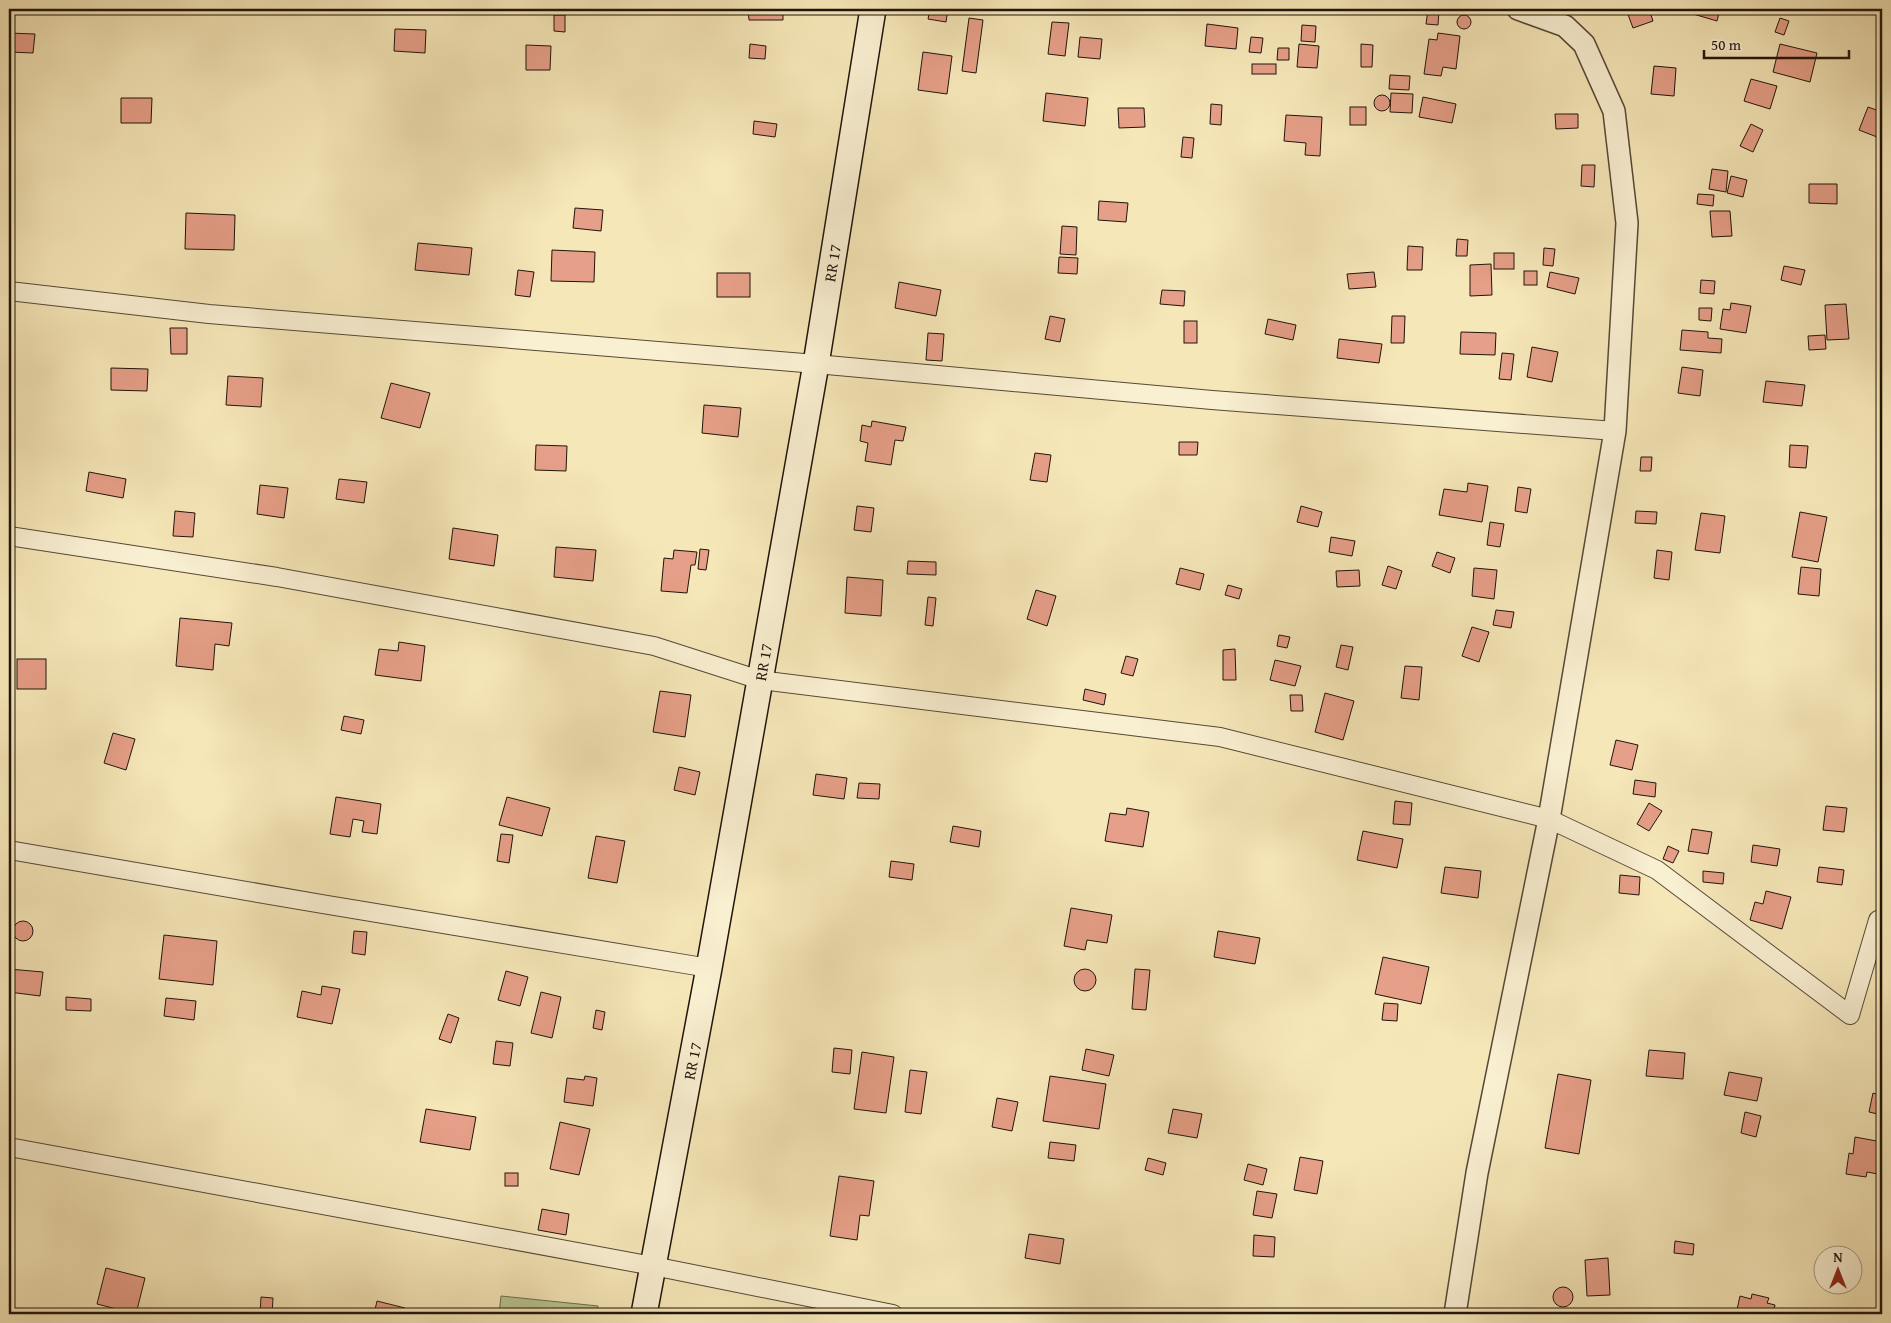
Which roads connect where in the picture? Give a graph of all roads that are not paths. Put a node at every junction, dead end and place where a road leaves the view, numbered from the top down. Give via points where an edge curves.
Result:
1 (873, 9) edge
2 (1518, 9) edge
3 (9, 291) edge
4 (816, 364) junction
5 (1615, 431) junction
6 (9, 536) edge
7 (760, 680) junction
8 (1549, 819) junction
9 (9, 850) edge
10 (1882, 921) edge
11 (709, 968) junction
12 (9, 1147) edge
13 (653, 1266) junction
14 (644, 1314) edge
15 (893, 1314) edge
16 (1455, 1314) edge

1 - 4 main road, RR 17 / RR 17
2 - 5 street via 1565,26 1584,44 1614,110 1627,223
3 - 4 street via 209,314
4 - 5 street via 1212,400
4 - 7 main road, RR 17 / RR 17
5 - 8 street
6 - 7 street via 277,577 654,646
7 - 8 street via 1220,737
7 - 11 main road, RR 17 / RR 17
8 - 10 street via 1657,870 1850,1015 1878,920
8 - 16 street via 1477,1173
9 - 11 street
11 - 13 main road, RR 17 / RR 17
12 - 13 street
13 - 14 main road, RR 17 / RR 17
13 - 15 street

